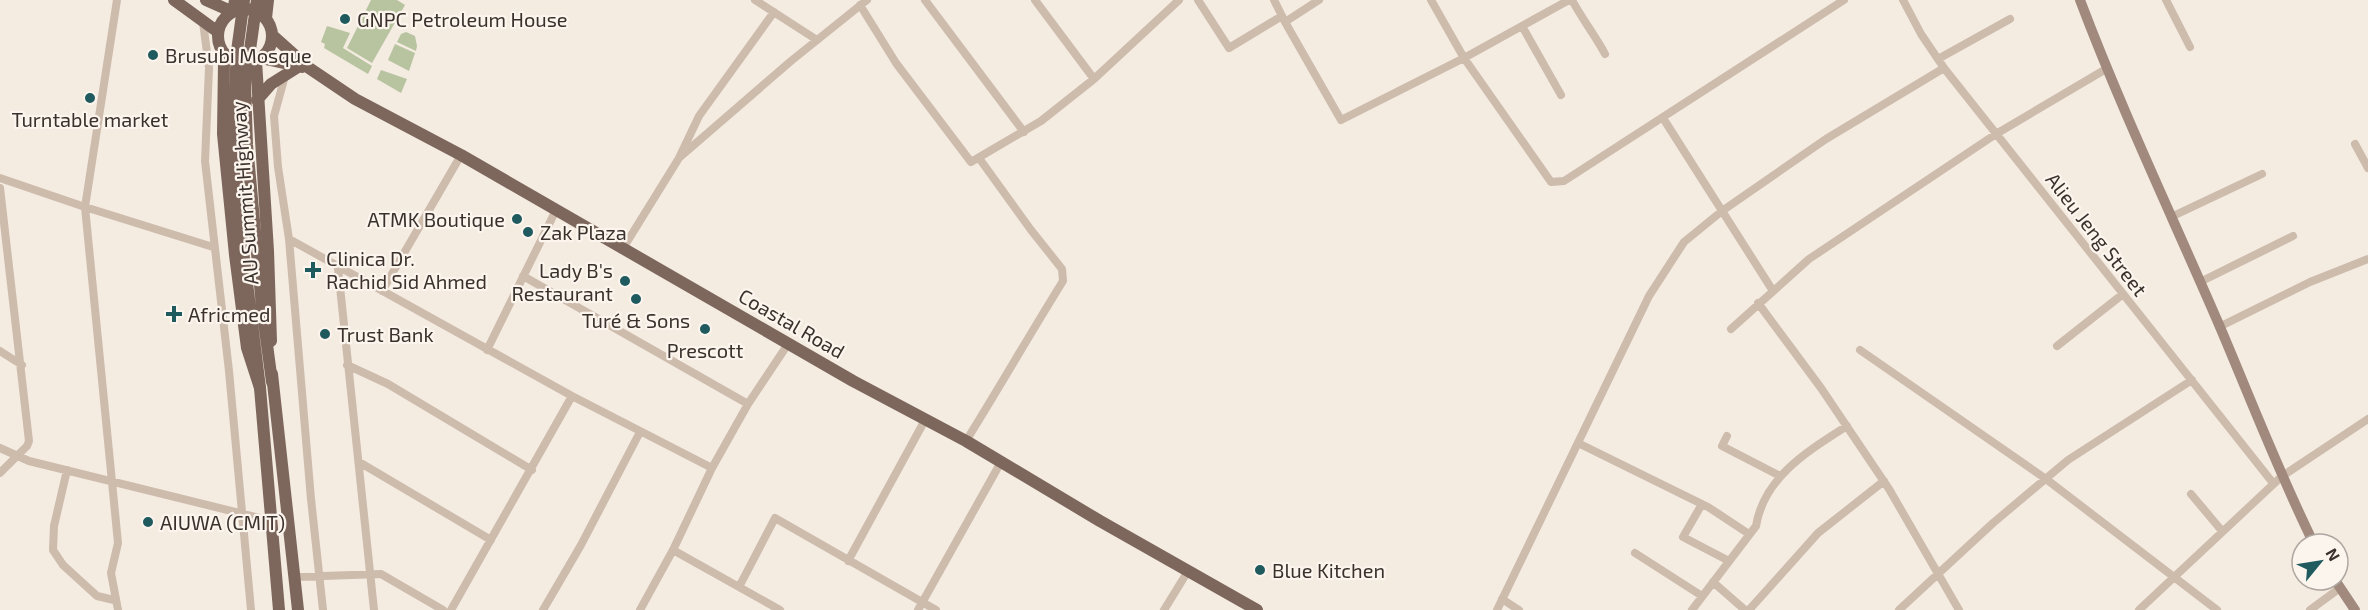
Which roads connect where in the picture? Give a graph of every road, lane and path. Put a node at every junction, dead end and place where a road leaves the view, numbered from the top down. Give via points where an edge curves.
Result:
1 (117, 0) edge
2 (174, 0) edge
3 (206, 0) edge
4 (244, 0) edge
5 (257, 0) edge
6 (268, 0) edge
7 (755, 0) edge
8 (925, 0) edge
9 (1035, 0) edge
10 (1179, 0) edge
11 (1198, 0) edge
12 (1274, 0) edge
13 (1319, 0) edge
14 (1431, 0) edge
15 (1570, 0) edge
16 (1844, 0) edge
17 (1903, 0) edge
18 (2080, 0) edge
19 (2166, 0) edge
20 (863, 3) edge
21 (234, 6) edge
22 (774, 12) junction
23 (266, 18) junction
24 (1283, 19) junction
25 (2010, 19) dead end
26 (203, 20) junction
27 (1522, 26) junction
28 (218, 32) junction
29 (272, 34) junction
30 (817, 40) junction
31 (2190, 47) dead end
32 (222, 50) junction
33 (1605, 54) dead end
34 (1464, 58) junction
35 (258, 59) junction
36 (1938, 59) junction
37 (304, 67) junction
38 (1944, 68) junction
39 (2106, 69) junction
40 (286, 73) junction
41 (1094, 79) junction
42 (1561, 94) dead end
43 (257, 99) junction
44 (1663, 118) junction
45 (1024, 132) junction
46 (1996, 134) junction
47 (2355, 144) dead end
48 (461, 155) junction
49 (679, 158) junction
50 (979, 158) junction
51 (2368, 167) edge
52 (2262, 174) dead end
53 (0, 178) edge
54 (0, 188) edge
55 (85, 207) junction
56 (556, 210) junction
57 (1722, 211) junction
58 (2171, 217) junction
59 (2293, 236) dead end
60 (289, 239) junction
61 (213, 246) junction
62 (622, 250) junction
63 (2368, 259) edge
64 (0, 266) edge
65 (9, 268) junction
66 (338, 268) junction
67 (523, 276) junction
68 (2200, 282) junction
69 (382, 291) junction
70 (1773, 291) junction
71 (2122, 294) junction
72 (1758, 303) junction
73 (2219, 327) junction
74 (1731, 329) dead end
75 (788, 344) junction
76 (2057, 346) dead end
77 (487, 350) junction
78 (1860, 350) dead end
79 (0, 351) edge
80 (22, 365) junction
81 (347, 365) junction
82 (2192, 380) junction
83 (272, 382) junction
84 (260, 387) junction
85 (572, 396) junction
86 (748, 404) junction
87 (2368, 419) edge
88 (925, 420) junction
89 (1847, 426) junction
90 (640, 432) junction
91 (1727, 436) dead end
92 (966, 441) junction
93 (1578, 443) junction
94 (0, 448) edge
95 (16, 456) junction
96 (358, 462) junction
97 (1001, 462) junction
98 (712, 468) junction
99 (67, 470) junction
100 (532, 470) junction
101 (0, 473) edge
102 (1780, 476) junction
103 (2046, 479) junction
104 (2277, 480) junction
105 (113, 481) junction
106 (1884, 481) junction
107 (2191, 494) dead end
108 (1702, 504) junction
109 (241, 514) junction
110 (272, 521) junction
111 (2222, 531) junction
112 (2307, 532) edge
113 (1749, 534) junction
114 (491, 540) junction
115 (672, 550) junction
116 (1635, 554) dead end
117 (848, 561) junction
118 (1729, 561) junction
119 (1188, 571) junction
120 (370, 574) junction
121 (1938, 574) junction
122 (320, 576) junction
123 (294, 577) junction
124 (2174, 577) junction
125 (1713, 582) junction
126 (739, 587) junction
127 (2329, 592) edge
128 (2343, 592) edge
129 (1702, 596) junction
130 (1502, 599) junction
131 (114, 600) junction
132 (920, 606) edge
133 (117, 610) edge
134 (251, 610) edge
135 (279, 610) edge
136 (298, 610) edge
137 (323, 610) edge
138 (374, 610) edge
139 (443, 610) edge
140 (451, 610) edge
141 (543, 610) edge
142 (640, 610) edge
143 (780, 610) edge
144 (936, 610) edge
145 (1164, 610) edge
146 (1257, 610) edge
147 (1497, 610) edge
148 (1519, 610) edge
149 (1692, 610) edge
150 (1747, 610) edge
151 (1899, 610) edge
152 (1959, 610) edge
153 (2139, 610) edge
154 (2217, 610) edge
155 (2310, 610) edge
156 (2355, 610) edge

1 - 55 street
2 - 26 main road
3 - 21 main road
4 - 84 main road, bridge via 233,126 239,218
5 - 83 main road, bridge via 245,86 247,145
6 - 23 main road
7 - 22 street
8 - 45 street
9 - 41 street
10 - 41 street
11 - 24 street via 1229,48
12 - 24 street
13 - 24 street
14 - 34 street
15 - 27 street
15 - 33 street
16 - 44 street
17 - 36 street, Alieu Jeng Street
18 - 39 street
19 - 31 street
20 - 30 street
20 - 50 street via 896,63 971,162
21 - 23 main road
21 - 28 main road
22 - 30 street
22 - 49 street via 699,116
23 - 29 main road
24 - 34 street via 1341,120
25 - 36 street
26 - 28 main road
26 - 61 street via 209,68 205,161
27 - 34 street
27 - 42 street
28 - 32 main road
29 - 35 main road via 271,43
29 - 37 main road, Coastal Road
30 - 49 street
32 - 35 main road via 236,61
32 - 84 main road, AU Summit Highway via 223,134 236,255 247,348
34 - 44 street via 1551,182 1564,181
35 - 37 main road, Coastal Road
35 - 43 main road, AU Summit Highway
36 - 38 street, Alieu Jeng Street
37 - 40 main road
37 - 48 main road, Coastal Road
38 - 46 street, Alieu Jeng Street
38 - 57 street via 1826,139
39 - 46 street
39 - 58 street
40 - 43 main road
40 - 60 street via 274,116
41 - 45 street
43 - 83 main road, AU Summit Highway
44 - 57 street
45 - 50 street
46 - 70 street via 1809,259
46 - 71 street, Alieu Jeng Street
47 - 51 street
48 - 56 main road, Coastal Road
48 - 69 street
49 - 62 street
50 - 92 street via 1064,275
52 - 58 street
53 - 55 street
54 - 65 street
55 - 61 street
55 - 105 street
56 - 62 main road, Coastal Road
56 - 67 street
57 - 70 street
57 - 93 street via 1684,243 1649,296
58 - 68 street
59 - 68 street
60 - 66 street
60 - 122 street
61 - 109 street
62 - 75 main road, Coastal Road
63 - 73 street via 2310,282
64 - 65 street
65 - 80 street
66 - 69 street
66 - 81 street
67 - 77 street
67 - 86 street
68 - 73 street
69 - 77 street
70 - 72 street
71 - 76 street
71 - 82 street, Alieu Jeng Street
72 - 74 street
72 - 89 street
73 - 104 street
75 - 86 street
75 - 88 main road, Coastal Road
77 - 85 street
78 - 103 street
79 - 80 street
80 - 95 street via 29,441
81 - 96 street
81 - 100 street via 388,384
82 - 103 street via 2068,460
82 - 104 street, Alieu Jeng Street
83 - 123 main road, AU Summit Highway
84 - 110 main road, AU Summit Highway
85 - 90 street
85 - 100 street
86 - 98 street
87 - 104 street
88 - 92 main road, Coastal Road
88 - 117 street
89 - 102 street
89 - 106 street
90 - 98 street
90 - 141 street
91 - 102 street via 1722,446
92 - 97 main road, Coastal Road
93 - 108 street
93 - 130 street
94 - 95 street
95 - 99 street
95 - 101 street
96 - 114 street
96 - 120 street
97 - 119 main road, Coastal Road
97 - 132 street
98 - 115 street
99 - 105 street
99 - 131 street via 52,550 97,596
100 - 114 street
102 - 113 street
103 - 121 street
103 - 124 street
104 - 111 street
104 - 112 street
105 - 109 street
105 - 131 street via 118,543 111,573
106 - 121 street
106 - 150 street via 1818,533
107 - 111 street
108 - 113 street
108 - 118 street via 1683,537
109 - 110 street
109 - 134 street
110 - 135 main road, AU Summit Highway
111 - 124 street
113 - 118 street
114 - 140 street
115 - 126 street
115 - 142 street
116 - 129 street
117 - 126 street via 775,518
117 - 132 street
118 - 125 street
119 - 145 street
119 - 146 main road, Coastal Road
120 - 122 street
120 - 138 street
120 - 139 street via 381,574
121 - 151 street
121 - 152 street
122 - 123 street
122 - 137 street
123 - 136 main road, AU Summit Highway
124 - 153 street
124 - 154 street
125 - 129 street
125 - 150 street
126 - 143 street
127 - 155 street
128 - 156 street
129 - 149 street
130 - 147 street
130 - 148 street
131 - 133 street
132 - 144 street

